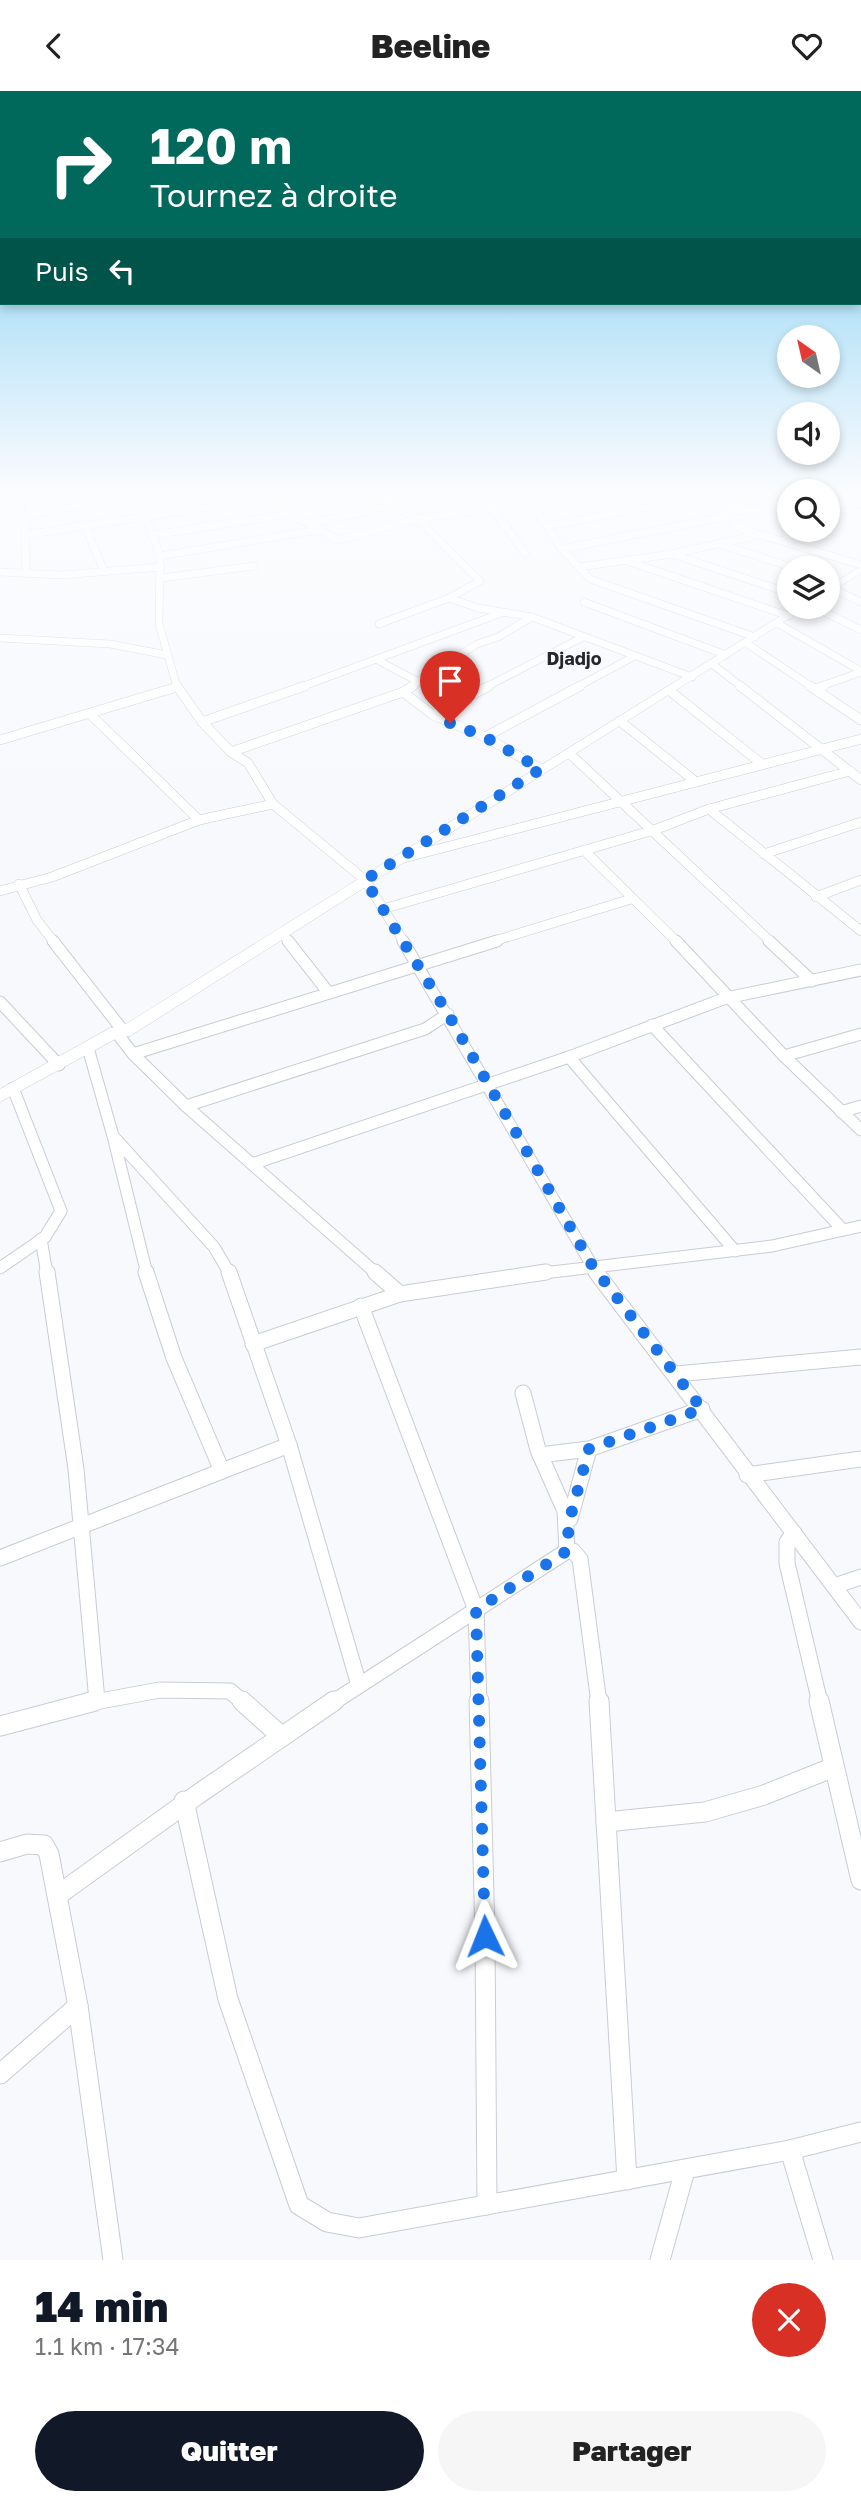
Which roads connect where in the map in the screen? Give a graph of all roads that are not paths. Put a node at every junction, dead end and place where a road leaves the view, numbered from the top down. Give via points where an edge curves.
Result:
1 (160, 591) edge
2 (463, 591) edge
3 (622, 591) edge
4 (705, 591) edge
5 (840, 592) edge
6 (449, 598) junction
7 (584, 602) dead end
8 (861, 603) edge
9 (504, 612) junction
10 (532, 617) junction
11 (839, 619) edge
12 (783, 620) junction
13 (379, 624) dead end
14 (861, 630) edge
15 (583, 636) junction
16 (0, 638) edge
17 (750, 640) junction
18 (167, 655) junction
19 (726, 655) junction
20 (633, 657) junction
21 (379, 661) junction
22 (712, 664) junction
23 (861, 671) edge
24 (692, 677) junction
25 (417, 681) junction
26 (177, 687) junction
27 (814, 689) junction
28 (670, 691) junction
29 (403, 692) junction
30 (90, 714) junction
31 (433, 715) junction
32 (861, 720) edge
33 (620, 721) junction
34 (202, 722) junction
35 (485, 737) junction
36 (861, 739) edge
37 (0, 740) edge
38 (821, 749) junction
39 (231, 752) junction
40 (569, 753) junction
41 (762, 764) junction
42 (541, 769) junction
43 (850, 771) junction
44 (861, 780) edge
45 (696, 782) junction
46 (621, 802) junction
47 (273, 804) junction
48 (709, 809) junction
49 (199, 820) junction
50 (861, 823) edge
51 (654, 830) junction
52 (584, 850) junction
53 (764, 854) junction
54 (393, 861) junction
55 (365, 880) junction
56 (861, 880) edge
57 (19, 884) junction
58 (0, 891) edge
59 (816, 897) junction
60 (631, 899) junction
61 (383, 909) junction
62 (860, 929) edge
63 (282, 933) junction
64 (416, 965) junction
65 (861, 970) edge
66 (812, 981) junction
67 (328, 992) junction
68 (726, 998) junction
69 (0, 1002) edge
70 (448, 1014) junction
71 (652, 1024) junction
72 (120, 1032) junction
73 (861, 1034) edge
74 (88, 1048) junction
75 (133, 1054) junction
76 (784, 1056) junction
77 (569, 1057) junction
78 (59, 1065) junction
79 (488, 1084) junction
80 (13, 1089) junction
81 (0, 1096) edge
82 (186, 1106) junction
83 (861, 1106) edge
84 (841, 1112) junction
85 (861, 1130) edge
86 (113, 1136) junction
87 (252, 1164) junction
88 (861, 1226) edge
89 (843, 1230) junction
90 (41, 1240) junction
91 (735, 1251) junction
92 (592, 1265) junction
93 (0, 1268) edge
94 (400, 1294) junction
95 (361, 1306) junction
96 (253, 1344) junction
97 (861, 1357) edge
98 (676, 1374) junction
99 (523, 1393) dead end
100 (702, 1409) junction
101 (289, 1445) junction
102 (589, 1449) junction
103 (540, 1455) junction
104 (861, 1459) edge
105 (222, 1471) junction
106 (747, 1475) junction
107 (569, 1522) junction
108 (83, 1525) junction
109 (794, 1533) junction
110 (567, 1551) junction
111 (0, 1558) edge
112 (861, 1577) edge
113 (834, 1586) junction
114 (476, 1610) junction
115 (861, 1622) edge
116 (359, 1685) junction
117 (97, 1701) junction
118 (0, 1726) edge
119 (281, 1736) junction
120 (834, 1767) junction
121 (184, 1801) junction
122 (606, 1822) junction
123 (0, 1853) edge
124 (861, 1879) edge
125 (58, 1895) junction
126 (78, 2006) junction
127 (0, 2074) edge
128 (861, 2132) edge
129 (790, 2150) junction
130 (685, 2170) junction
131 (627, 2180) junction
132 (487, 2205) junction
133 (113, 2260) edge
134 (660, 2260) edge
135 (823, 2260) edge

1 - 18 street via 159,624
2 - 6 street
3 - 17 street
4 - 12 street
5 - 8 street
6 - 9 street
6 - 13 street
7 - 19 street
9 - 10 street
9 - 21 street
10 - 15 street
10 - 25 street
11 - 14 street
12 - 17 main road
12 - 23 street
15 - 20 street
15 - 31 street
16 - 18 street via 110,644
17 - 19 main road
17 - 27 street
18 - 26 street
19 - 22 main road
20 - 24 street
20 - 35 street
21 - 25 street
21 - 34 street
22 - 24 main road
22 - 38 street
23 - 27 street
24 - 28 main road
25 - 29 street
26 - 30 street
26 - 34 street
27 - 32 street
28 - 33 main road
28 - 41 street
29 - 31 street
29 - 39 street
30 - 37 street
30 - 49 street
31 - 35 street
33 - 40 main road
33 - 45 street
34 - 39 street
35 - 42 street
36 - 38 street
38 - 41 street
38 - 43 street
39 - 47 street via 248,763
40 - 42 main road
40 - 46 street
41 - 45 street
42 - 54 main road
43 - 44 street
43 - 48 street
45 - 46 street
46 - 51 street
46 - 54 street
47 - 49 street
47 - 55 street
48 - 51 street
48 - 53 street
49 - 57 street via 52,877
50 - 53 street
51 - 52 street
51 - 66 street
52 - 60 street
52 - 61 street
53 - 59 street
54 - 55 main road
55 - 61 street
55 - 63 main road
56 - 59 street
57 - 58 street
57 - 72 street via 37,920
59 - 62 street
60 - 64 street
60 - 68 street
61 - 64 street
63 - 67 street
63 - 72 main road
64 - 67 street
64 - 70 street
65 - 66 street
66 - 68 street
67 - 75 street
68 - 71 street
68 - 76 street
69 - 78 street
70 - 79 street
70 - 82 street via 425,1029
71 - 77 street
71 - 89 street
72 - 74 main road
72 - 75 street
73 - 76 street
74 - 78 main road
74 - 86 street
75 - 82 street
76 - 84 street
77 - 79 street
77 - 91 street
78 - 80 main road
79 - 87 street
79 - 92 street
80 - 81 main road
80 - 90 street via 61,1211 58,1223
82 - 87 street
83 - 84 street
84 - 85 street
86 - 96 street via 227,1266
86 - 105 street via 150,1287 174,1358
87 - 94 street
88 - 89 street
89 - 91 street
90 - 93 street
90 - 108 street via 62,1357
91 - 92 street
92 - 94 street
92 - 98 street
94 - 95 street
95 - 96 street
95 - 114 street
96 - 101 street
97 - 98 street
98 - 100 street
99 - 103 street
100 - 102 street
100 - 106 street
101 - 105 street
101 - 116 street
102 - 103 street
102 - 107 street
103 - 107 street via 565,1500
104 - 106 street
105 - 108 street
106 - 109 street
107 - 110 street
108 - 111 street
108 - 117 street
109 - 113 street
109 - 120 street via 787,1542 787,1563
110 - 114 street
110 - 122 street via 580,1559 598,1686
112 - 113 street
113 - 115 street
114 - 116 street
114 - 132 street
116 - 119 street
117 - 118 street
117 - 119 street via 160,1690 230,1691
119 - 121 street
120 - 122 street via 705,1812
120 - 124 street
121 - 125 street
121 - 132 street via 228,1999 299,2205 331,2225 359,2228
122 - 131 street
123 - 125 street via 27,1844 44,1845
125 - 126 street
126 - 127 street
126 - 133 street
128 - 129 street
129 - 130 street
129 - 135 street
130 - 131 street
130 - 134 street
131 - 132 street

